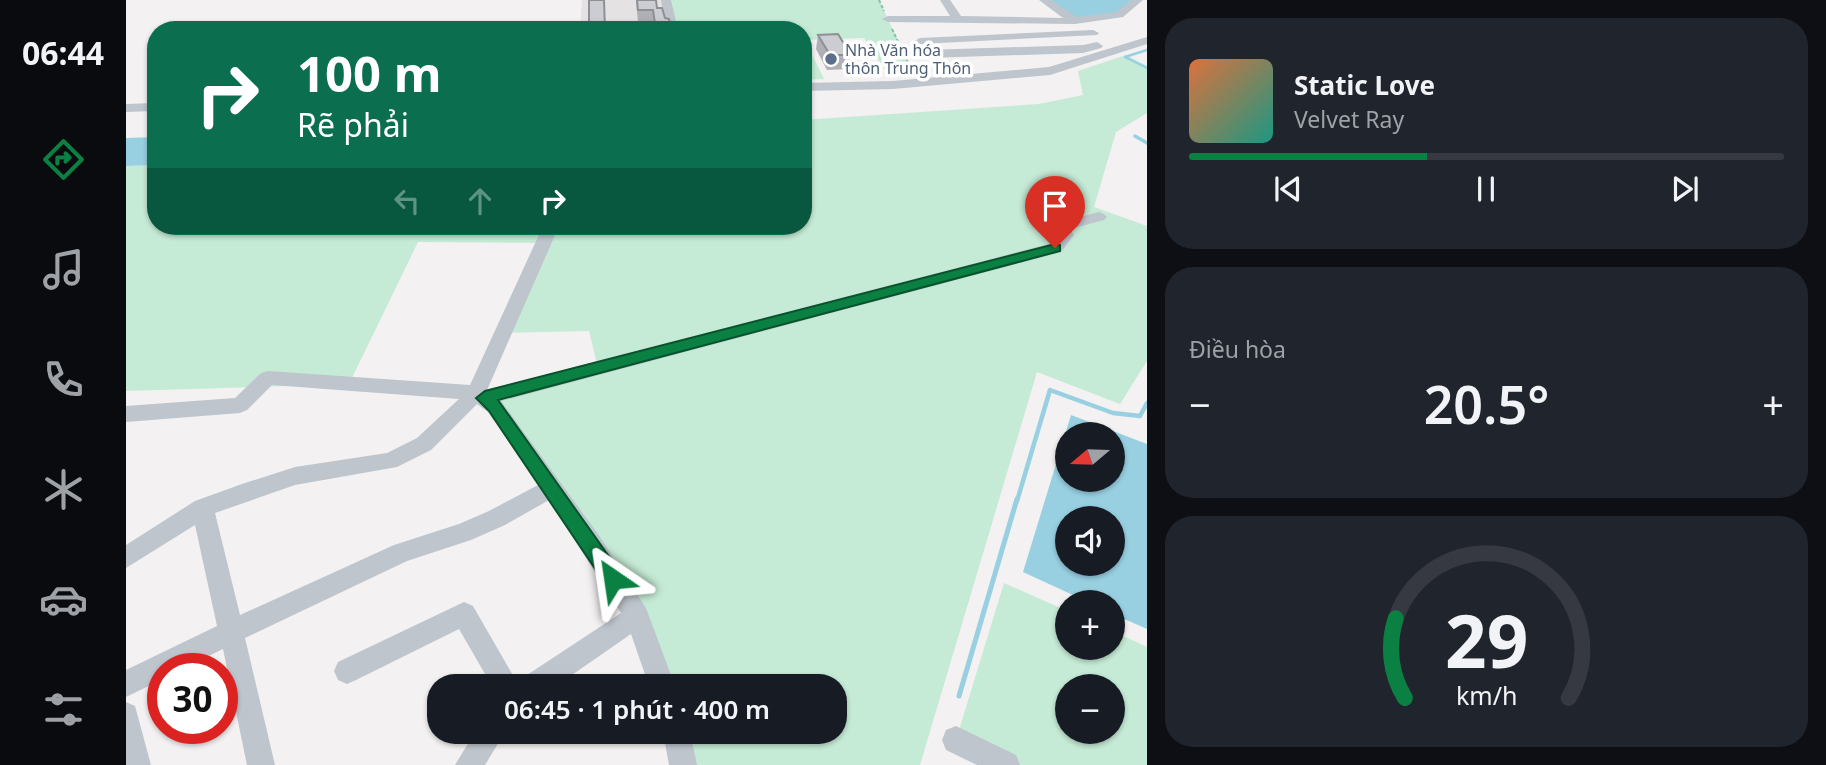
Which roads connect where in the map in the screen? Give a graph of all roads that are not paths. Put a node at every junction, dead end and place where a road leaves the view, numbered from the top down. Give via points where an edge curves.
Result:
1 (666, 0) edge
2 (946, 0) edge
3 (1044, 0) edge
4 (1138, 0) edge
5 (887, 19) road end
6 (670, 21) edge
7 (959, 21) junction
8 (1075, 21) junction
9 (1093, 33) junction
10 (1147, 40) edge
11 (920, 41) dead end
12 (1117, 46) junction
13 (926, 54) dead end
14 (812, 87) edge
15 (126, 107) edge
16 (147, 107) edge
17 (1099, 217) dead end
18 (547, 235) edge
19 (480, 395) junction
20 (126, 414) edge
21 (552, 488) junction
22 (203, 508) junction
23 (126, 558) edge
24 (637, 616) junction
25 (231, 630) junction
26 (347, 671) dead end
27 (499, 674) edge
28 (551, 674) edge
29 (658, 674) edge
30 (126, 684) edge
31 (126, 715) edge
32 (956, 740) dead end
33 (483, 744) edge
34 (679, 744) edge
35 (137, 765) edge
36 (261, 765) edge
37 (469, 765) edge
38 (683, 765) edge
39 (1006, 765) edge

1 - 6 street
2 - 7 street
3 - 8 street
4 - 8 street via 1119,15
5 - 7 street
7 - 8 street
8 - 9 street
9 - 11 street
9 - 12 street
10 - 12 street
12 - 13 street
12 - 14 street via 1049,71
15 - 16 street
17 - 19 street via 1060,227 1066,235 1055,248
18 - 19 street
19 - 20 street via 268,378 240,405
19 - 21 street via 495,407
19 - 22 street via 424,444 390,461 295,476
21 - 24 street
21 - 25 street via 498,519 402,552
22 - 23 street
22 - 25 street
24 - 28 street
24 - 29 street
25 - 30 street
25 - 36 street
26 - 27 street via 464,614
31 - 35 street
32 - 39 street
33 - 37 street
34 - 38 street

